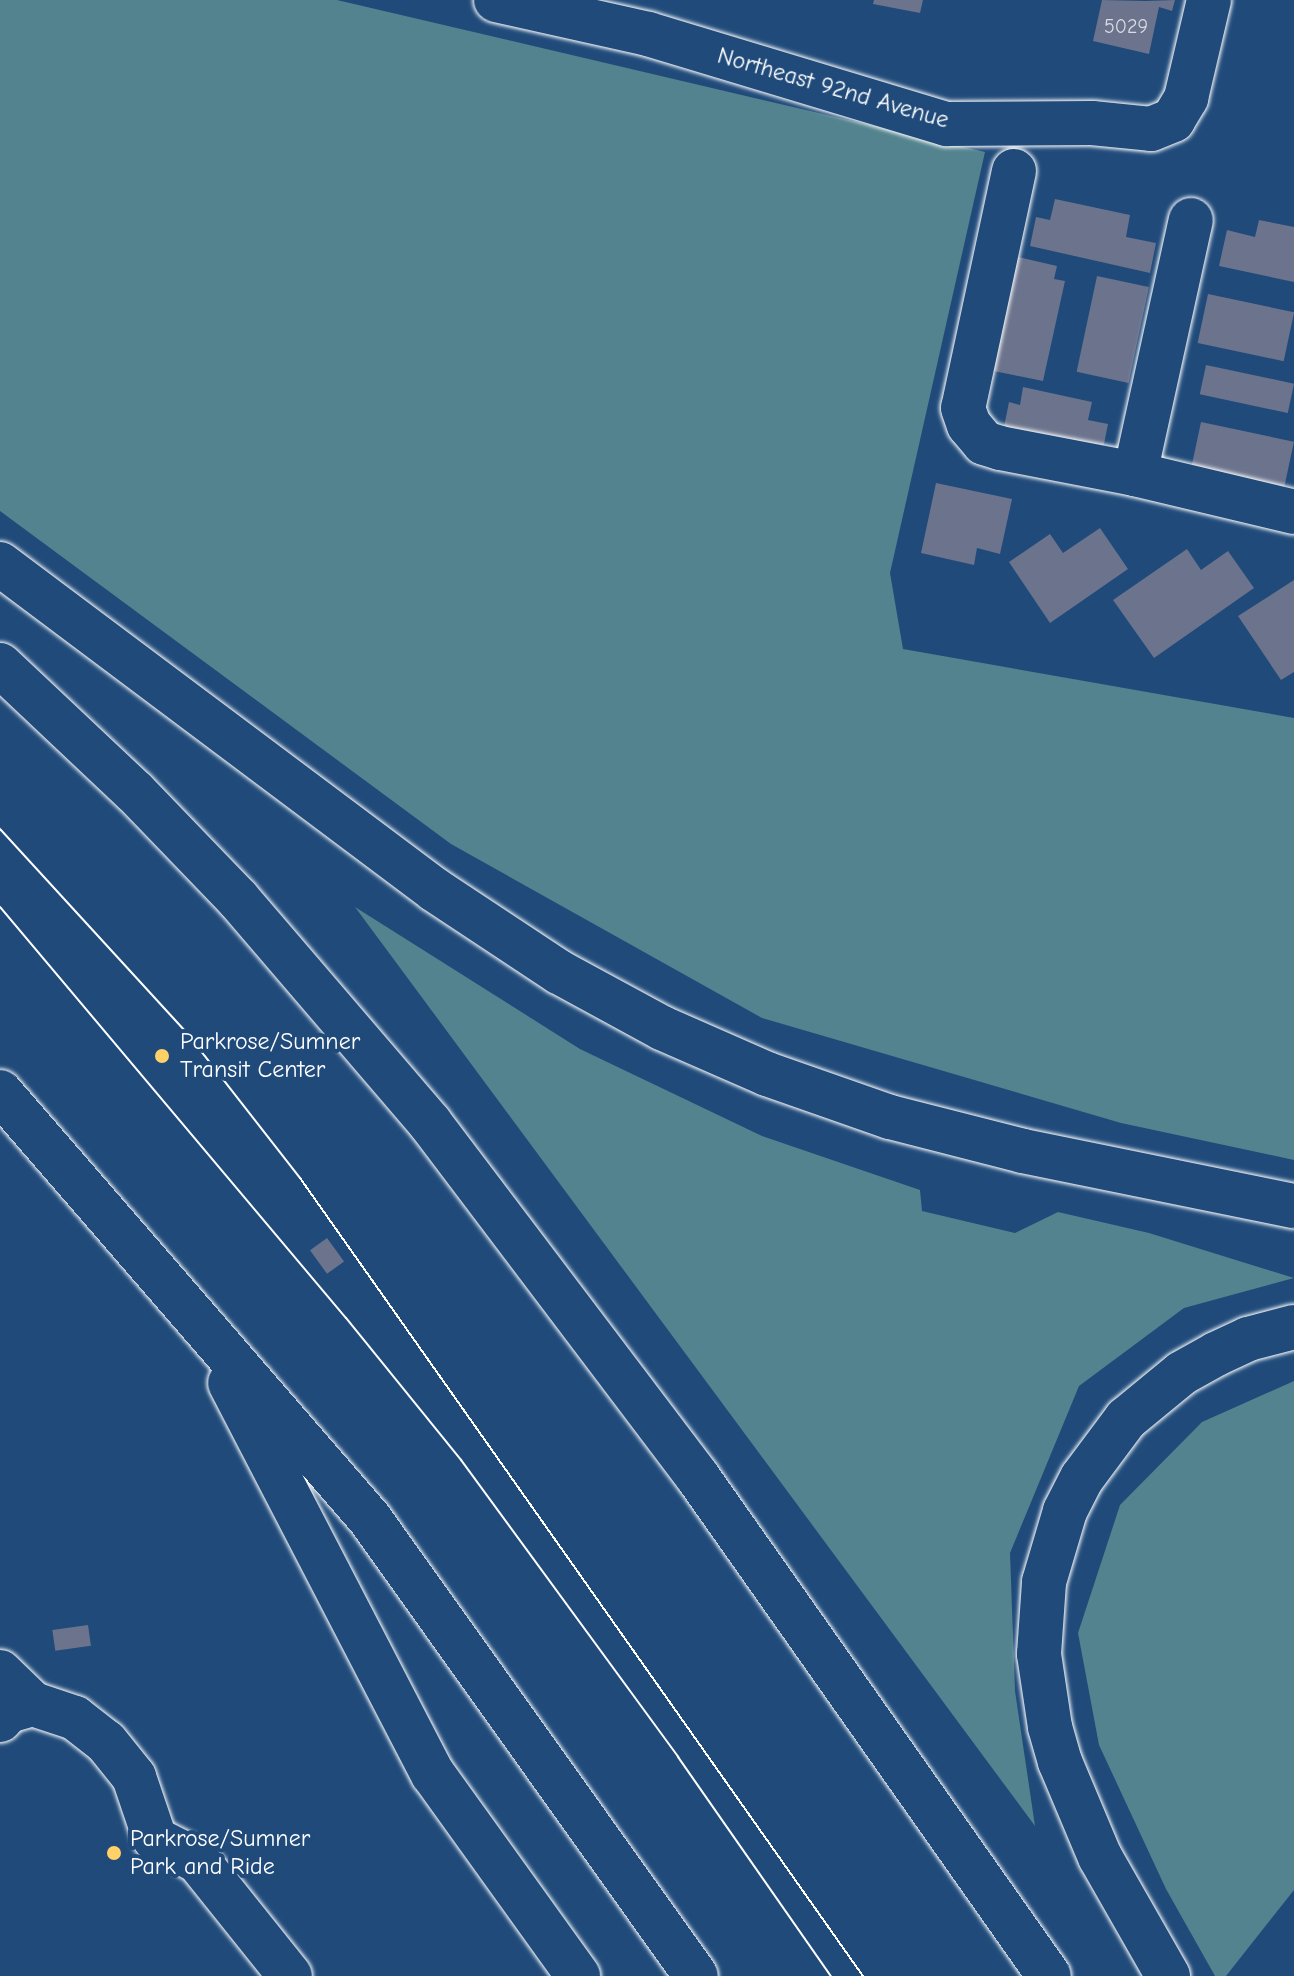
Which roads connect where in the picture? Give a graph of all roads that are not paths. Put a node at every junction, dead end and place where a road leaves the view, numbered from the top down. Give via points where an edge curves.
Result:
1 (496, 0) edge
2 (1209, 0) edge
3 (652, 17) edge
4 (1014, 171) dead end
5 (1191, 220) dead end
6 (1135, 474) junction
7 (1294, 512) edge
8 (0, 564) edge
9 (0, 665) edge
10 (0, 1092) edge
11 (1294, 1206) edge
12 (196, 1315) junction
13 (1294, 1327) edge
14 (0, 1672) edge
15 (16, 1712) edge
16 (290, 1976) edge
17 (578, 1976) edge
18 (696, 1976) edge
19 (1049, 1976) edge
20 (1168, 1976) edge

1 - 3 main road, Northeast 92nd Avenue
2 - 3 main road, Northeast 92nd Avenue via 1186,98 1173,120 1151,129 1092,123 947,124
4 - 6 main road via 963,408 969,425 984,443 1000,448
5 - 6 main road
6 - 7 main road
8 - 11 main road via 435,890 559,972 662,1028 794,1085 890,1117 1038,1154
9 - 19 main road via 135,792 238,899 430,1123 697,1476
10 - 12 main road
12 - 17 main road via 433,1774
12 - 18 main road via 370,1519
13 - 20 main road via 1216,1354 1182,1373 1126,1419 1082,1478 1065,1511 1044,1582 1039,1654 1060,1762 1100,1857
14 - 15 main road
15 - 16 main road via 75,1718 106,1742 134,1777 155,1839 198,1861

